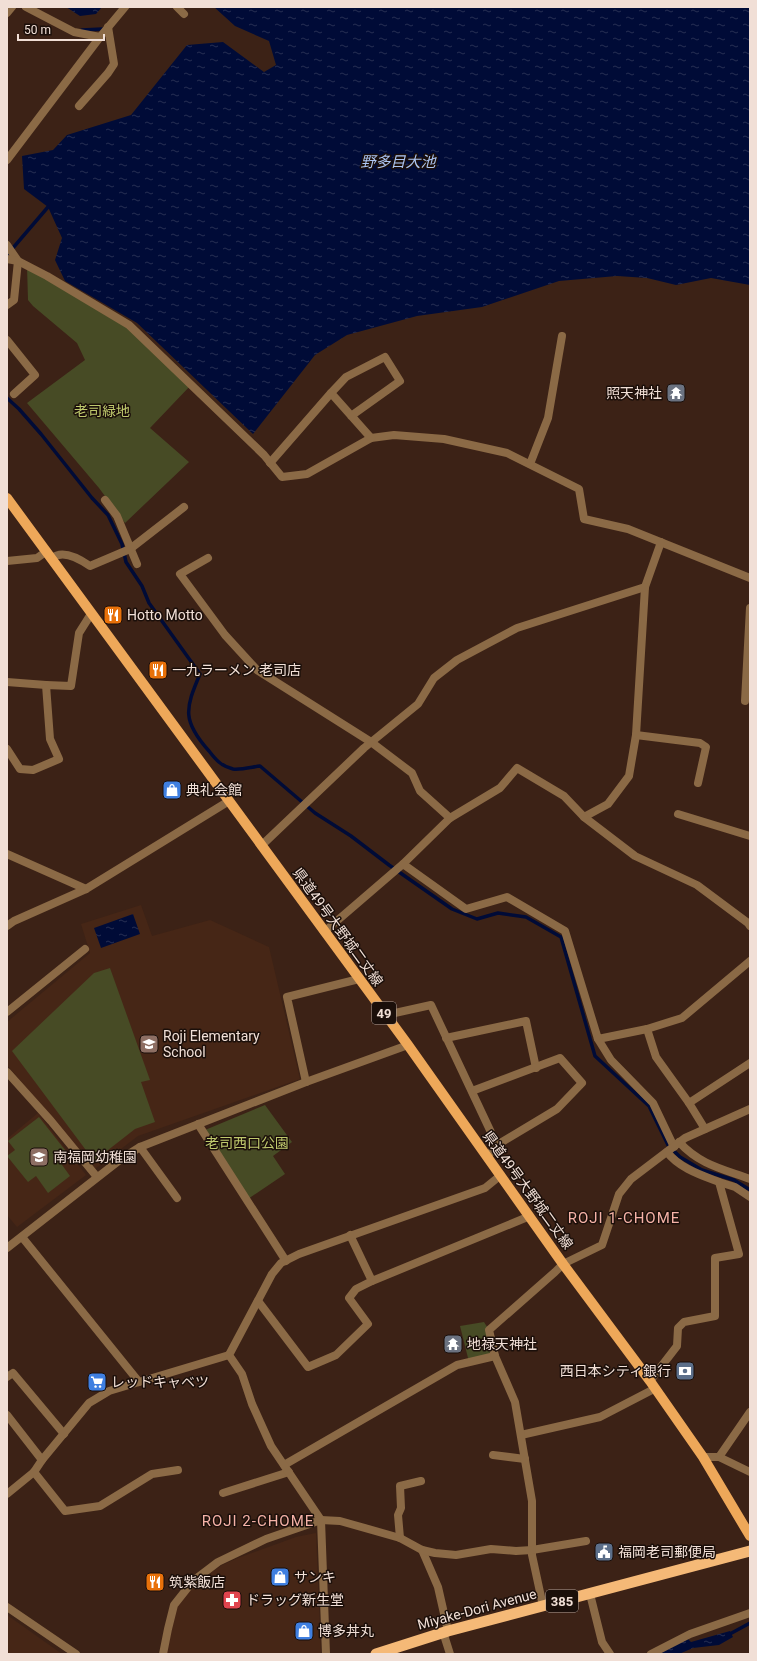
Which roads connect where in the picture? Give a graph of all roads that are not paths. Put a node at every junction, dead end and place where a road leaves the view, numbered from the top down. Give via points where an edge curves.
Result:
1 (12, 7) edge
2 (26, 7) edge
3 (125, 7) edge
4 (177, 7) edge
5 (7, 13) edge
6 (184, 14) dead end
7 (108, 28) junction
8 (100, 37) junction
9 (79, 106) dead end
10 (8, 156) edge
11 (7, 246) edge
12 (7, 259) edge
13 (18, 261) junction
14 (7, 305) edge
15 (562, 336) dead end
16 (7, 340) edge
17 (331, 393) junction
18 (14, 394) dead end
19 (351, 416) junction
20 (371, 438) junction
21 (270, 463) junction
22 (530, 464) junction
23 (7, 498) edge
24 (105, 500) dead end
25 (184, 507) dead end
26 (661, 542) junction
27 (130, 549) junction
28 (49, 555) junction
29 (208, 558) dead end
30 (7, 561) edge
31 (137, 564) dead end
32 (750, 578) edge
33 (646, 588) junction
34 (750, 608) edge
35 (91, 614) junction
36 (7, 682) edge
37 (46, 685) junction
38 (745, 701) dead end
39 (636, 735) junction
40 (371, 742) junction
41 (7, 750) edge
42 (698, 783) dead end
43 (229, 801) junction
44 (678, 814) dead end
45 (584, 817) junction
46 (450, 818) junction
47 (750, 836) edge
48 (261, 846) junction
49 (7, 854) edge
50 (402, 865) junction
51 (86, 889) junction
52 (7, 926) edge
53 (750, 926) edge
54 (324, 932) junction
55 (85, 949) dead end
56 (750, 961) edge
57 (359, 979) junction
58 (7, 1012) edge
59 (386, 1015) junction
60 (647, 1030) junction
61 (446, 1038) junction
62 (598, 1039) junction
63 (408, 1045) junction
64 (750, 1063) edge
65 (536, 1068) junction
66 (7, 1072) edge
67 (306, 1082) junction
68 (472, 1091) junction
69 (689, 1103) junction
70 (750, 1109) edge
71 (198, 1124) junction
72 (705, 1129) junction
73 (677, 1144) junction
74 (497, 1145) junction
75 (140, 1147) junction
76 (667, 1152) junction
77 (487, 1157) junction
78 (501, 1176) junction
79 (97, 1177) junction
80 (750, 1179) edge
81 (719, 1182) junction
82 (750, 1197) edge
83 (177, 1198) dead end
84 (530, 1216) junction
85 (350, 1235) junction
86 (22, 1237) junction
87 (7, 1248) edge
88 (286, 1260) junction
89 (563, 1264) junction
90 (372, 1281) junction
91 (258, 1301) junction
92 (229, 1355) junction
93 (495, 1356) junction
94 (7, 1377) edge
95 (139, 1382) junction
96 (652, 1385) junction
97 (750, 1412) edge
98 (8, 1417) edge
99 (64, 1434) junction
100 (521, 1435) junction
101 (493, 1455) dead end
102 (703, 1457) junction
103 (719, 1457) junction
104 (525, 1459) junction
105 (42, 1460) junction
106 (284, 1465) junction
107 (178, 1470) dead end
108 (34, 1472) junction
109 (289, 1472) junction
110 (750, 1472) edge
111 (421, 1481) dead end
112 (223, 1493) dead end
113 (7, 1494) edge
114 (321, 1520) junction
115 (750, 1536) edge
116 (400, 1538) junction
117 (586, 1541) dead end
118 (422, 1550) junction
119 (532, 1550) junction
120 (750, 1552) edge
121 (590, 1594) junction
122 (543, 1606) junction
123 (7, 1607) edge
124 (750, 1613) edge
125 (446, 1632) junction
126 (76, 1654) edge
127 (163, 1654) edge
128 (326, 1654) edge
129 (376, 1654) edge
130 (450, 1654) edge
131 (610, 1654) edge
132 (651, 1654) edge

1 - 5 street
2 - 8 street via 74,32
3 - 7 street
4 - 6 street
7 - 8 street
7 - 9 street via 114,64
8 - 10 street
11 - 13 street
12 - 13 street
13 - 14 street via 14,300
13 - 21 street via 128,325
15 - 22 street via 548,418
16 - 18 street via 35,374
17 - 19 street
17 - 19 street via 346,377 385,356 400,381
17 - 21 street
19 - 20 street
20 - 21 street via 307,474 282,477
20 - 22 street via 394,435 444,439 507,453
22 - 26 street via 579,489 584,519 628,529
23 - 28 main road, 県道49号大野城二丈線 / 49
24 - 27 street via 117,516
25 - 27 street
26 - 32 street
26 - 33 street
27 - 28 street via 90,566 65,554
27 - 31 street
28 - 30 street
28 - 35 main road, 県道49号大野城二丈線 / 49
29 - 40 street via 180,574 225,635 257,670
33 - 39 street
33 - 40 street via 517,628 458,660 434,678 418,704
34 - 38 street
35 - 37 street via 79,633 71,686
35 - 43 main road, 県道49号大野城二丈線 / 49
36 - 37 street
37 - 41 street via 50,739 59,759 32,770 20,769
39 - 42 street via 700,743 706,747
39 - 45 street via 629,776 608,804
40 - 46 street via 412,773 420,791
40 - 48 street
43 - 48 main road, 県道49号大野城二丈線 / 49
43 - 51 street
44 - 47 street
45 - 46 street via 564,796 517,768 500,788
45 - 53 street via 635,856 697,885
46 - 50 street
48 - 54 main road, 県道49号大野城二丈線 / 49
49 - 51 street
50 - 54 street
50 - 62 street via 466,909 507,897 565,931
51 - 52 street
54 - 57 main road, 県道49号大野城二丈線 / 49
55 - 58 street
56 - 60 street via 682,1018
57 - 59 main road, 県道49号大野城二丈線 / 49
57 - 67 street via 287,997
59 - 61 street via 431,1005
59 - 63 main road, 県道49号大野城二丈線 / 49
60 - 62 street
60 - 69 street via 656,1057
61 - 65 street via 526,1021
61 - 68 street
62 - 73 street via 611,1060 653,1103
63 - 67 street
63 - 77 main road, 県道49号大野城二丈線 / 49
64 - 69 street
65 - 68 street
65 - 74 street via 560,1058 582,1083 557,1109
66 - 79 street
67 - 71 street
68 - 74 street
69 - 72 street
70 - 72 street
71 - 75 street
71 - 88 street
72 - 73 street
73 - 76 street
73 - 80 street via 696,1158
74 - 77 street
75 - 79 street
75 - 83 street
76 - 81 street via 695,1172
76 - 89 street via 631,1179 619,1194 602,1245
77 - 78 main road, 県道49号大野城二丈線 / 49
78 - 84 main road, 県道49号大野城二丈線 / 49
78 - 85 street via 485,1188
79 - 86 street
81 - 82 street via 735,1187
81 - 96 street via 739,1254 715,1258 715,1316 684,1322 678,1328 677,1346
84 - 89 main road, 県道49号大野城二丈線 / 49
84 - 90 street
85 - 88 street
85 - 90 street
86 - 87 street
86 - 95 street
88 - 91 street via 272,1274
89 - 93 street via 489,1330
89 - 96 main road, 県道49号大野城二丈線 / 49
90 - 91 street via 356,1289 349,1298 368,1324 336,1355 308,1367
91 - 92 street
92 - 95 street
92 - 106 street via 242,1374 271,1446
93 - 100 street via 515,1402
93 - 106 street via 457,1365
94 - 99 street via 13,1373
95 - 99 street via 98,1396 89,1403
96 - 100 street via 600,1417
96 - 102 main road, 県道49号大野城二丈線 / 49
97 - 103 street
98 - 105 street
99 - 105 street
100 - 104 street
101 - 104 street
102 - 103 street
102 - 115 main road, 県道49号大野城二丈線 / 49
103 - 110 street
104 - 119 street via 532,1501
105 - 108 street
106 - 109 street
107 - 108 street via 152,1474 100,1506 65,1511
108 - 113 street
109 - 112 street
109 - 114 street
111 - 116 street via 400,1486
114 - 116 street via 340,1521
114 - 127 street via 266,1539 218,1562 193,1581 174,1605
114 - 128 street
116 - 118 street
117 - 119 street
118 - 119 street via 435,1554 456,1555 491,1549
118 - 125 street via 438,1587
119 - 122 street
120 - 121 highway, Miyake-Dori Avenue / 385
121 - 122 highway, Miyake-Dori Avenue / 385
121 - 131 street via 602,1642
122 - 125 highway, Miyake-Dori Avenue / 385
123 - 126 street
124 - 132 street via 690,1634
125 - 129 highway, Miyake-Dori Avenue / 385
125 - 130 street

